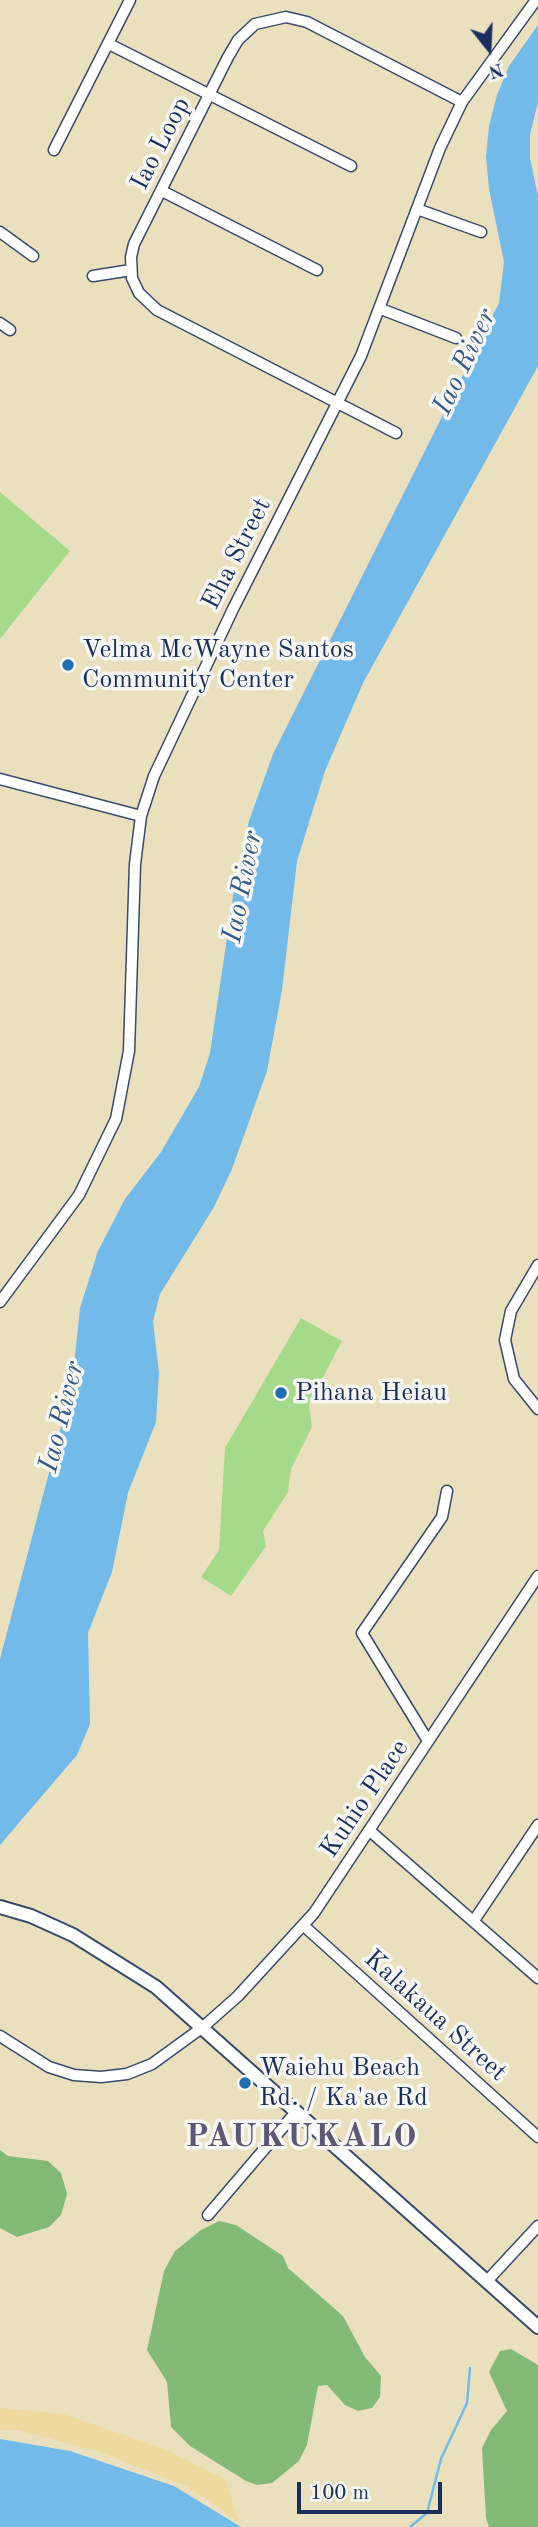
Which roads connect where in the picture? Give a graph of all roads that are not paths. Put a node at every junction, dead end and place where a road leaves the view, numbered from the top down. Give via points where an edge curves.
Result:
1 (130, 0) edge
2 (536, 0) edge
3 (109, 44) junction
4 (210, 94) junction
5 (463, 102) junction
6 (54, 150) dead end
7 (351, 166) dead end
8 (162, 191) junction
9 (417, 209) junction
10 (0, 232) edge
11 (481, 232) dead end
12 (33, 256) dead end
13 (131, 270) junction
14 (317, 270) dead end
15 (93, 276) dead end
16 (381, 309) junction
17 (0, 323) edge
18 (10, 330) dead end
19 (456, 338) dead end
20 (338, 402) junction
21 (396, 433) dead end
22 (0, 779) edge
23 (141, 816) junction
24 (538, 1265) edge
25 (0, 1302) edge
26 (538, 1409) edge
27 (447, 1491) dead end
28 (538, 1576) edge
29 (428, 1741) junction
30 (538, 1825) edge
31 (370, 1831) junction
32 (0, 1907) edge
33 (475, 1919) junction
34 (304, 1926) junction
35 (538, 1978) edge
36 (203, 2027) junction
37 (0, 2036) edge
38 (296, 2112) junction
39 (538, 2137) edge
40 (208, 2215) dead end
41 (538, 2226) edge
42 (486, 2282) junction
43 (538, 2327) edge

1 - 3 street
2 - 5 street, Eha Street
3 - 4 street
3 - 6 street
4 - 5 street, Iao Loop via 246,31 264,20 286,17 307,22
4 - 7 street
4 - 8 street, Iao Loop
5 - 9 street, Eha Street
8 - 13 street, Iao Loop via 134,244
8 - 14 street
9 - 11 street
9 - 16 street, Eha Street
10 - 12 street
13 - 15 street
13 - 20 street via 139,293 157,310
16 - 19 street
16 - 20 street, Eha Street
17 - 18 street
20 - 21 street
20 - 23 street, Eha Street via 227,621 154,775
22 - 23 street
23 - 25 street, Eha Street via 135,864 129,1051 116,1119 79,1195
24 - 26 street via 511,1311 505,1340 514,1379
27 - 29 street via 442,1517 362,1633
28 - 29 street, Kuhio Place
29 - 31 street, Kuhio Place
30 - 33 street
31 - 33 street
31 - 34 street, Kuhio Place
32 - 36 street via 73,1935 156,1987
33 - 35 street
34 - 36 street, Kuhio Place
34 - 39 street, Kalakaua Street
36 - 37 street, Kuhio Place via 152,2064 127,2074 101,2077 49,2067
36 - 38 street
38 - 40 street
38 - 42 street
41 - 42 street
42 - 43 street

